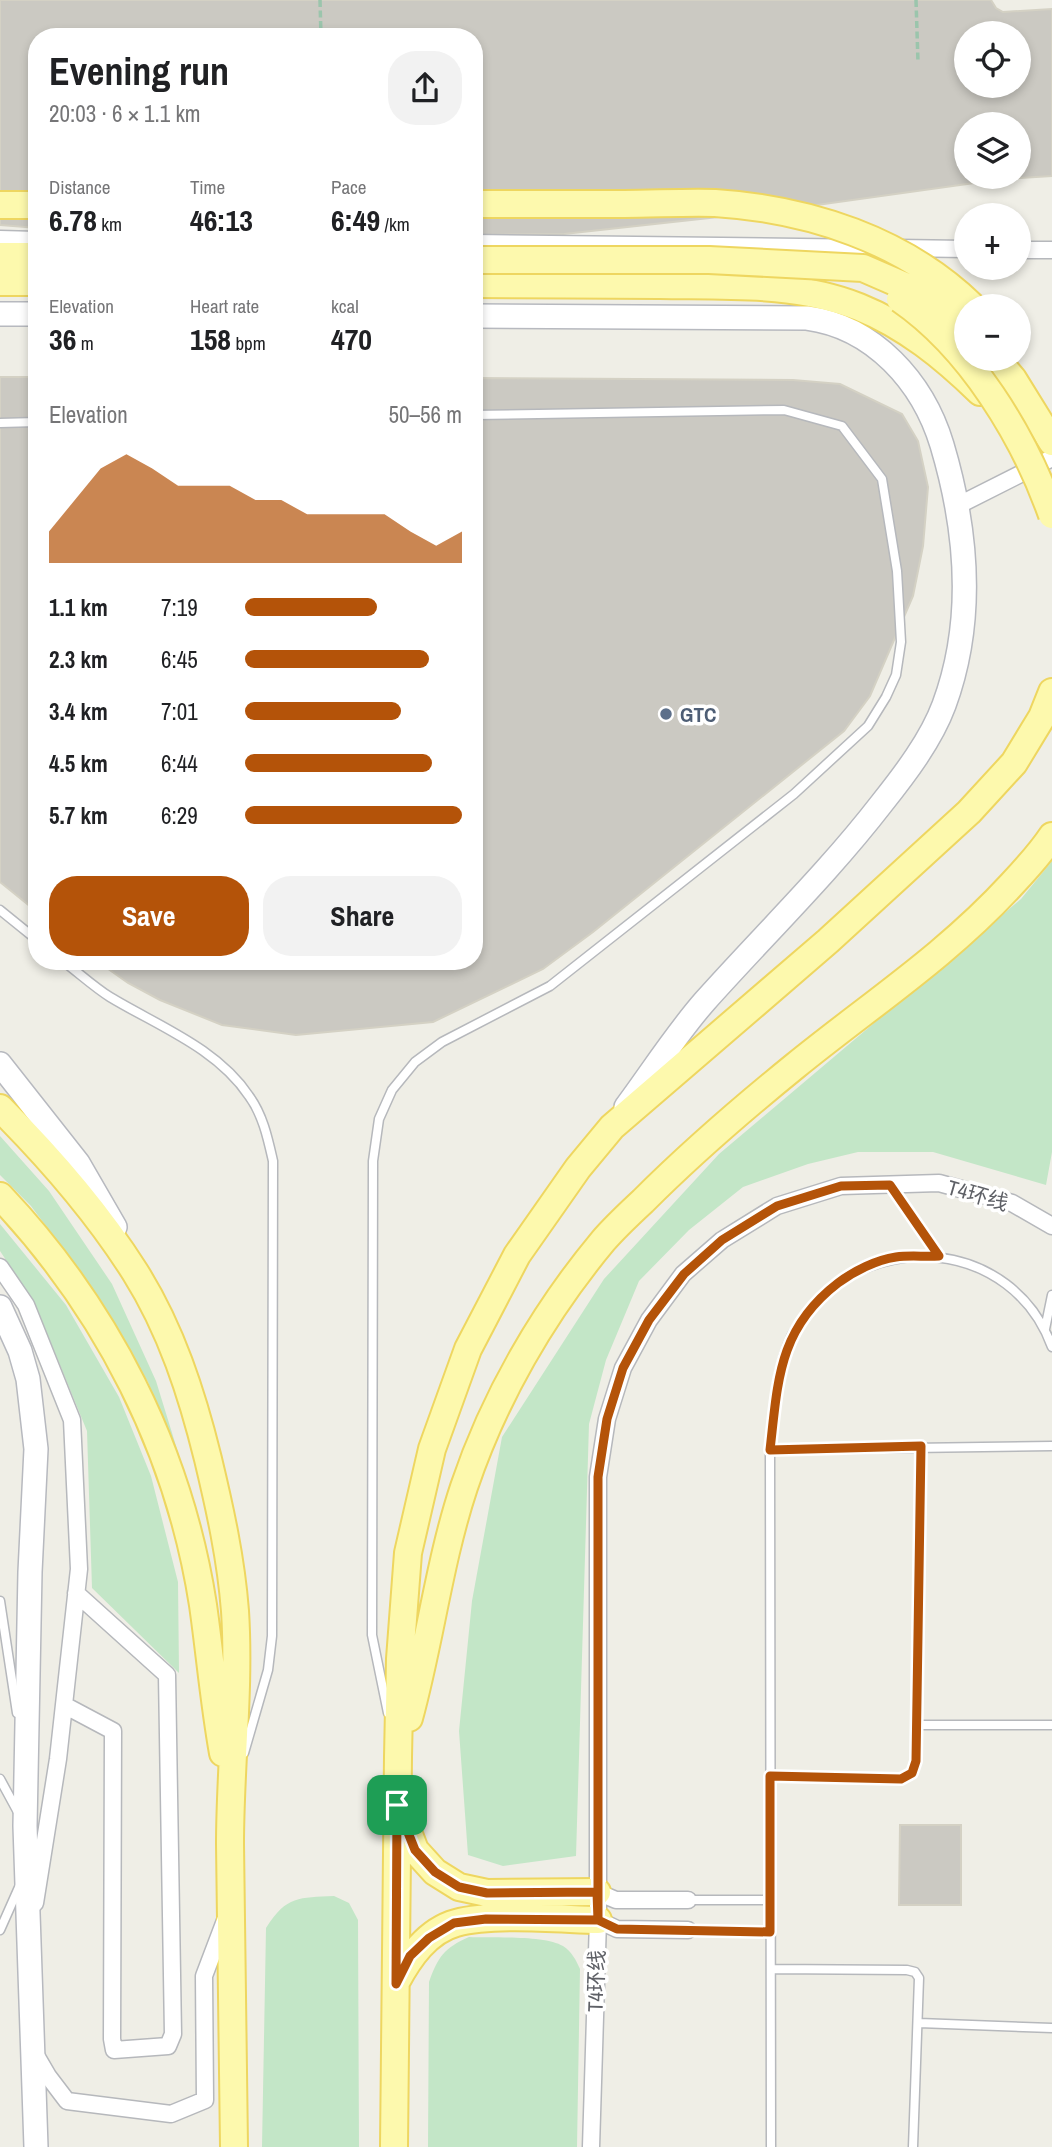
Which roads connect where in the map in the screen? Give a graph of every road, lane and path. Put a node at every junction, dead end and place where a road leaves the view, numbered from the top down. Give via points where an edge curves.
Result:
1 (320, 0) edge
2 (916, 0) edge
3 (321, 28) edge
4 (918, 62) dead end
5 (483, 204) edge
6 (0, 205) edge
7 (28, 205) edge
8 (0, 239) edge
9 (28, 240) edge
10 (483, 243) edge
11 (954, 249) edge
12 (1031, 250) edge
13 (1052, 250) edge
14 (0, 256) edge
15 (28, 256) edge
16 (483, 260) edge
17 (822, 264) junction
18 (0, 282) edge
19 (28, 282) edge
20 (483, 284) edge
21 (958, 294) edge
22 (0, 314) edge
23 (28, 314) edge
24 (483, 316) edge
25 (954, 318) edge
26 (1006, 371) edge
27 (1023, 371) edge
28 (483, 415) edge
29 (28, 422) edge
30 (1007, 422) junction
31 (0, 423) edge
32 (1052, 430) edge
33 (1049, 455) edge
34 (1052, 481) edge
35 (957, 506) junction
36 (1052, 515) edge
37 (1052, 692) edge
38 (1052, 836) edge
39 (0, 910) edge
40 (28, 933) edge
41 (75, 970) edge
42 (0, 1064) edge
43 (0, 1108) edge
44 (612, 1127) junction
45 (890, 1185) junction
46 (0, 1196) edge
47 (1052, 1226) edge
48 (939, 1256) junction
49 (0, 1268) edge
50 (136, 1273) junction
51 (1052, 1295) edge
52 (0, 1307) edge
53 (1045, 1329) junction
54 (1052, 1347) edge
55 (921, 1446) junction
56 (1052, 1446) edge
57 (770, 1450) junction
58 (76, 1593) junction
59 (0, 1601) edge
60 (64, 1705) junction
61 (916, 1725) junction
62 (1052, 1725) edge
63 (27, 1753) junction
64 (398, 1757) junction
65 (770, 1776) junction
66 (0, 1779) edge
67 (230, 1796) junction
68 (397, 1805) junction
69 (25, 1826) junction
70 (26, 1871) junction
71 (597, 1892) junction
72 (688, 1900) joint
73 (771, 1900) junction
74 (230, 1906) junction
75 (598, 1920) junction
76 (0, 1930) edge
77 (688, 1930) joint
78 (770, 1932) junction
79 (29, 1940) junction
80 (772, 1969) junction
81 (396, 1984) junction
82 (919, 2023) junction
83 (1052, 2028) edge
84 (33, 2051) junction
85 (232, 2095) junction
86 (36, 2147) edge
87 (223, 2147) edge
88 (234, 2147) edge
89 (394, 2147) edge
90 (591, 2147) edge
91 (771, 2147) edge
92 (913, 2147) edge

1 - 3 path
2 - 4 path
5 - 21 main road, bridge via 715,204 778,211 885,245 933,273
6 - 7 main road
8 - 9 street
10 - 11 street
12 - 13 street
14 - 15 main road
16 - 17 main road, bridge
17 - 25 main road, bridge via 863,268 888,277
17 - 30 main road, bridge via 892,294 934,326 971,367
18 - 19 main road
20 - 30 main road, bridge via 771,287 828,297 907,331 955,368
22 - 23 main road
24 - 35 main road via 807,318 850,329 868,339 916,388 938,430
26 - 33 main road
27 - 32 main road
28 - 64 lane via 784,410 842,426 881,479 897,571 901,642 896,675 868,726 794,794 550,986 442,1042 415,1062 392,1090 379,1119 373,1161 372,1635
29 - 31 lane
30 - 36 main road, bridge
33 - 34 street
33 - 35 street
35 - 44 main road via 964,574 963,632 943,708 923,745 859,832 703,1003
37 - 44 main road via 1029,741 996,784 943,837
38 - 64 main road via 987,911 915,975 797,1064 690,1154 604,1239 557,1299 503,1394 465,1486
39 - 40 lane
41 - 67 lane via 227,1070 250,1096 265,1127 273,1161 272,1636 258,1709
42 - 50 main road via 78,1163
43 - 50 main road via 66,1180
44 - 64 main road via 517,1255 448,1398 408,1553
45 - 47 street, T4环线 via 939,1183 1012,1203
45 - 48 lane
45 - 71 street, T4环线 via 841,1186 777,1206 722,1240 684,1274 649,1320 623,1368 607,1419 598,1477
46 - 67 main road via 51,1254 103,1330 134,1384 168,1465 203,1604
48 - 53 lane via 982,1269 1018,1294
48 - 57 lane via 895,1257 853,1272 817,1299 792,1335 779,1378
49 - 58 street via 26,1305 72,1420 79,1569
50 - 67 main road via 182,1369 229,1554 236,1704
51 - 53 lane
52 - 63 main road via 20,1351 36,1449
53 - 54 lane
55 - 56 lane
55 - 57 lane
55 - 61 lane
57 - 65 lane
58 - 60 street
58 - 60 street via 167,1675 173,2034 168,2046 114,2050 113,1731
59 - 63 lane
60 - 79 street
61 - 62 lane
61 - 65 lane via 916,1761 912,1773 901,1779
63 - 69 main road
64 - 68 main road
65 - 73 lane
66 - 69 lane
67 - 74 main road
68 - 71 main road via 415,1850 435,1872 459,1887 487,1893
68 - 81 main road
69 - 70 main road
70 - 76 lane
70 - 79 main road
71 - 72 street via 616,1900
71 - 75 street, T4环线
72 - 73 lane
73 - 78 lane
74 - 84 street via 204,1976 205,2101 170,2114 67,2101
74 - 85 main road
75 - 77 street via 617,1929
75 - 81 main road via 454,1923 410,1956
75 - 90 street, T4环线
77 - 78 lane
78 - 80 lane
79 - 84 main road
80 - 82 lane via 915,1972 919,1978
80 - 91 lane
81 - 89 main road
82 - 83 lane
82 - 92 lane
84 - 86 main road
85 - 87 main road
85 - 88 main road

